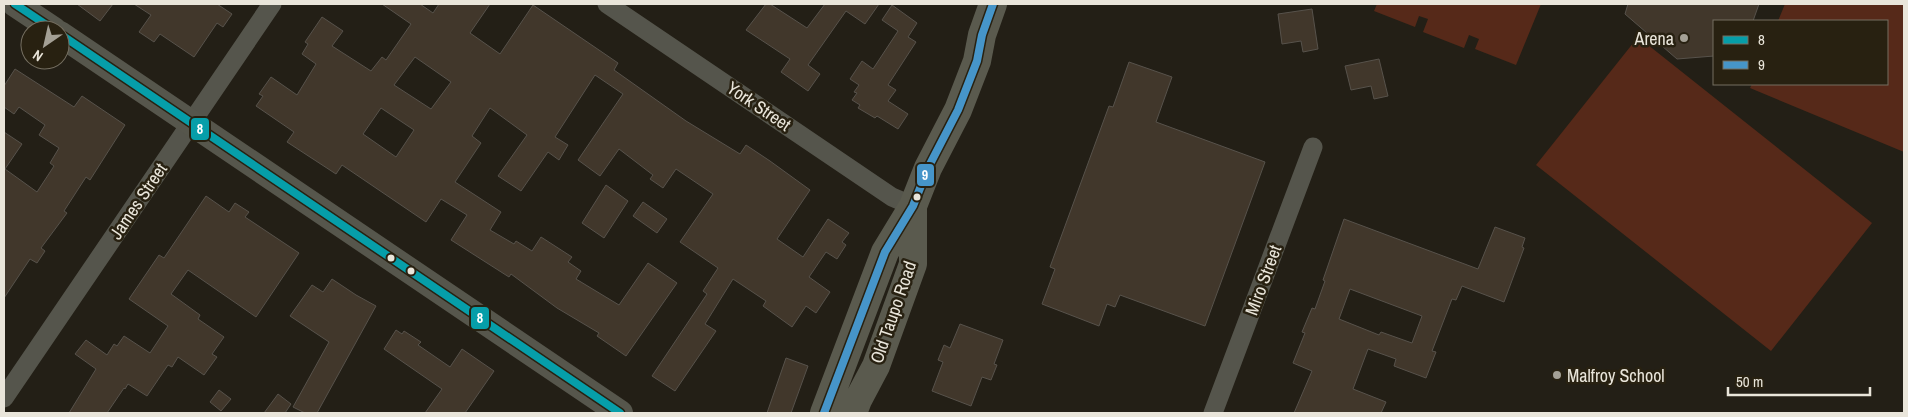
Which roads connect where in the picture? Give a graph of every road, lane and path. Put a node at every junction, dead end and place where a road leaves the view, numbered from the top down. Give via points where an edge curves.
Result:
1 (15, 4) edge
2 (272, 4) edge
3 (607, 4) edge
4 (993, 4) edge
5 (39, 20) edge
6 (70, 41) edge
7 (191, 123) junction
8 (1313, 147) dead end
9 (913, 206) junction
10 (4, 398) edge
11 (604, 409) edge
12 (824, 413) edge
13 (853, 413) edge
14 (1213, 413) edge

1 - 5 main road
2 - 7 street, James Street
3 - 9 street, York Street via 892,197
4 - 9 highway, Old Taupo Road via 977,61 958,110 928,168
6 - 7 main road
7 - 10 street, James Street
7 - 11 main road
8 - 14 street, Miro Street
9 - 12 highway, Old Taupo Road via 885,252
9 - 13 highway, Old Taupo Road via 913,264 876,366

